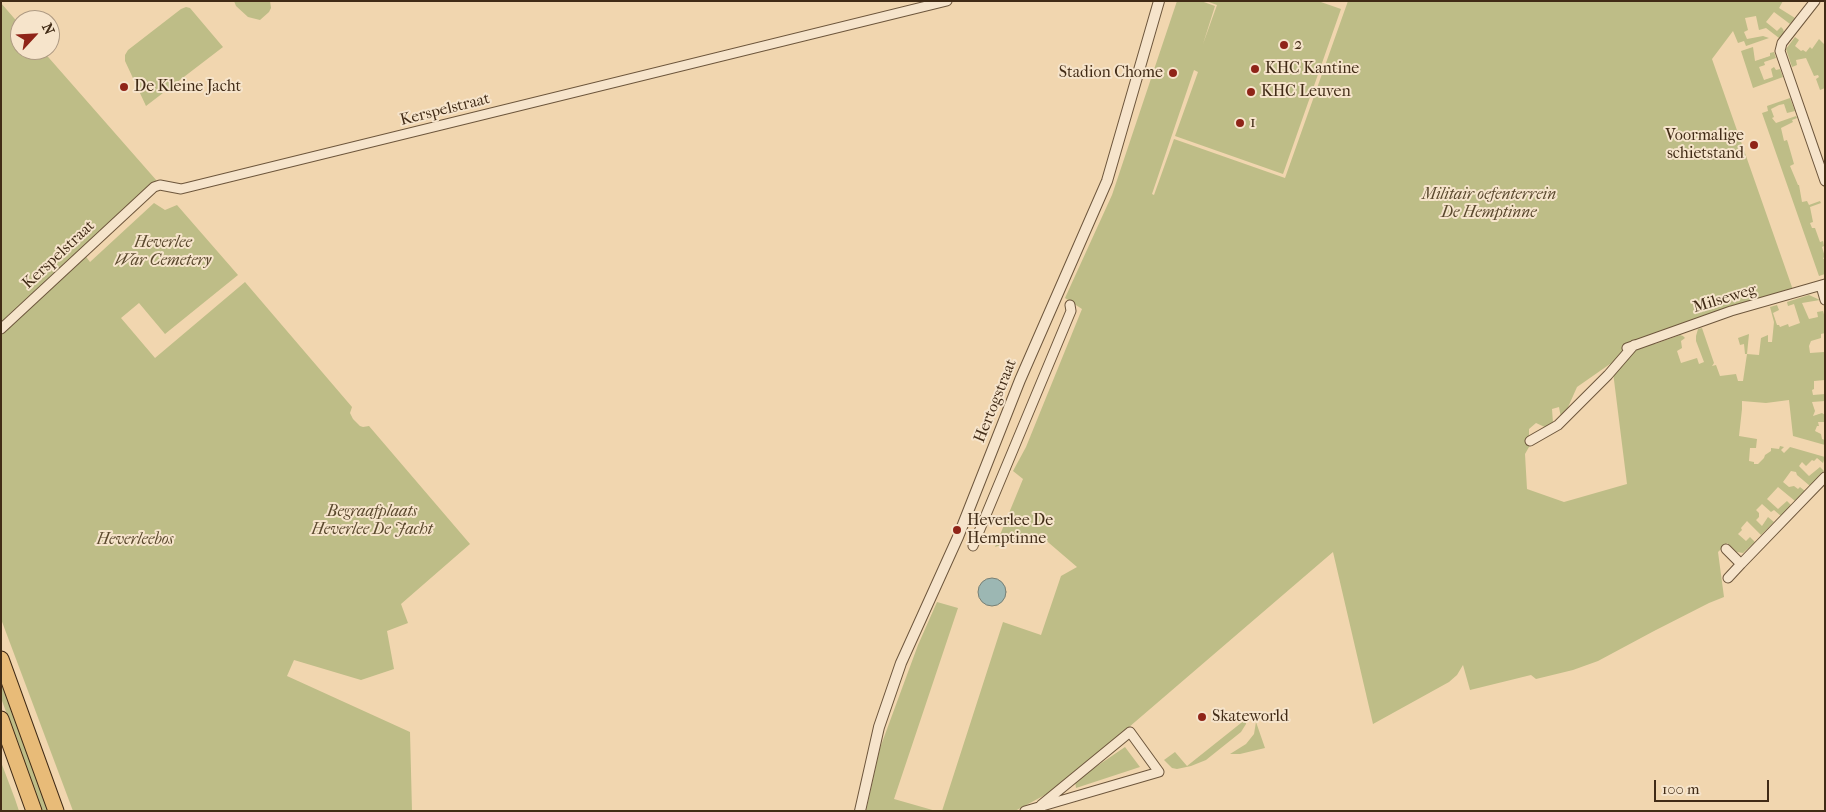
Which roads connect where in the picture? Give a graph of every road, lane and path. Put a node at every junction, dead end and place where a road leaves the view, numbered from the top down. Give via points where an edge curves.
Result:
1 (947, 1) edge
2 (1159, 1) edge
3 (1814, 1) edge
4 (1825, 181) edge
5 (1823, 285) edge
6 (1825, 300) edge
7 (1070, 305) dead end
8 (1, 329) edge
9 (1530, 441) dead end
10 (1825, 477) edge
11 (973, 546) dead end
12 (1726, 549) dead end
13 (1741, 564) junction
14 (1728, 578) dead end
15 (1, 659) edge
16 (1, 719) edge
17 (1041, 805) junction
18 (34, 811) edge
19 (56, 811) edge
20 (860, 811) edge
21 (1025, 811) edge

1 - 8 street, Kerspelstraat via 181,189 154,187
2 - 20 street, Hertogstraat via 1106,181 1020,380 958,537 901,663 879,727
3 - 4 street via 1782,43 1780,51
5 - 6 street
5 - 9 street, Milseweg via 1731,311 1631,346 1608,375 1558,425
7 - 11 street via 1071,311
10 - 13 street
12 - 13 street
13 - 14 street
15 - 19 highway
16 - 18 highway
17 - 17 street via 1122,782 1159,772 1130,732
17 - 21 street

